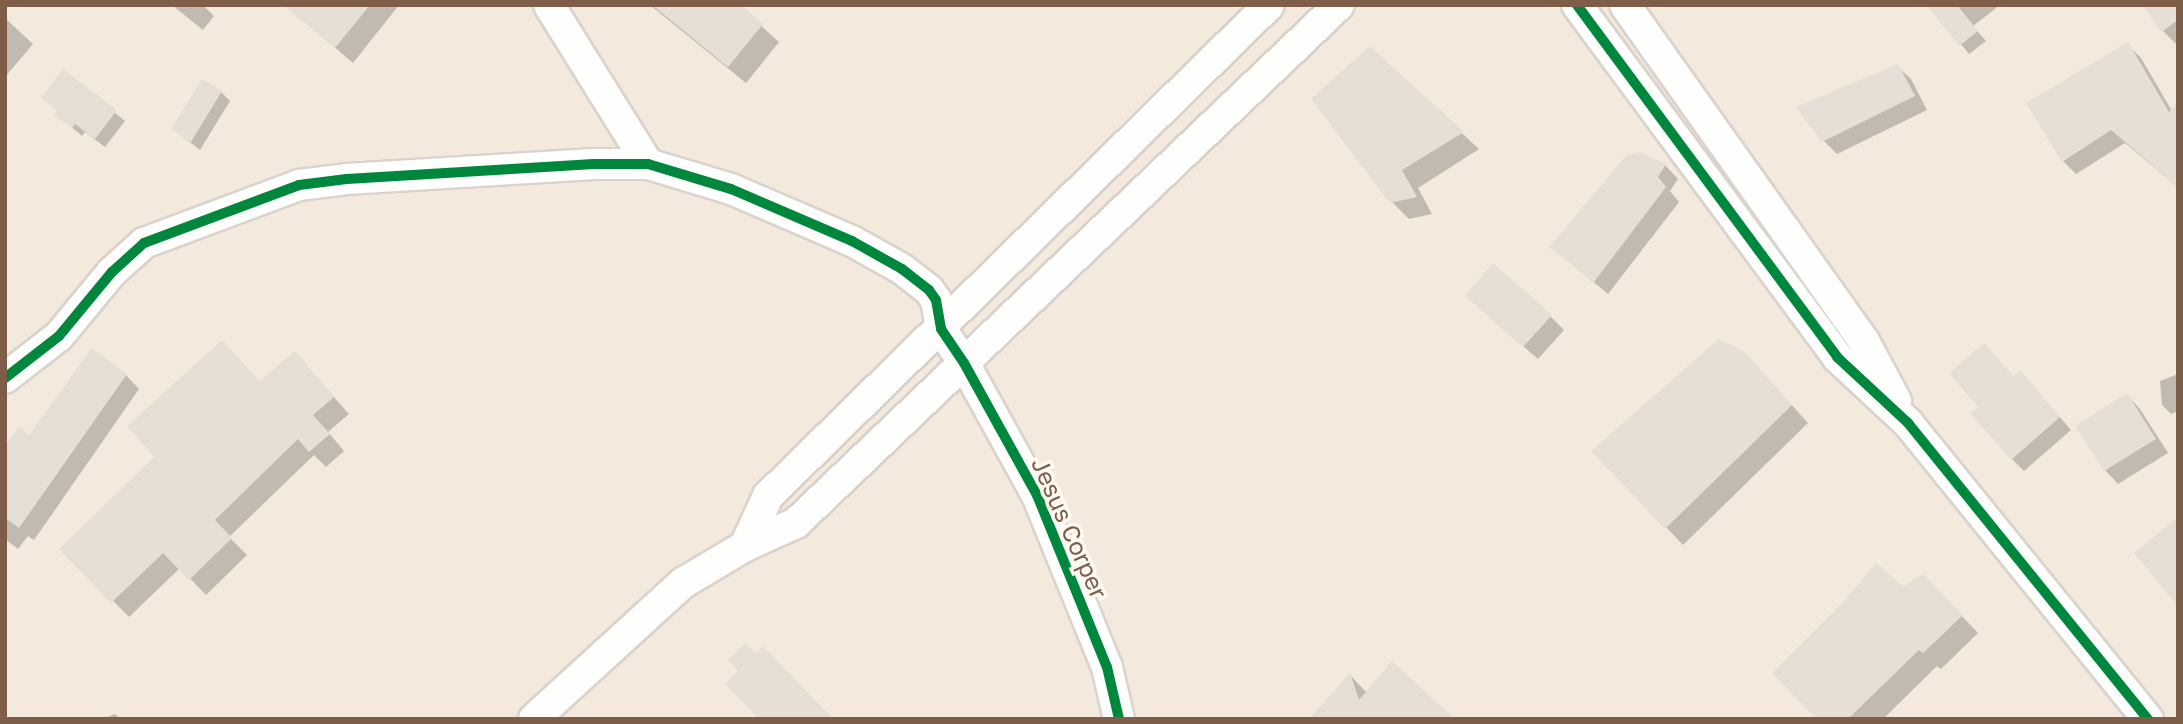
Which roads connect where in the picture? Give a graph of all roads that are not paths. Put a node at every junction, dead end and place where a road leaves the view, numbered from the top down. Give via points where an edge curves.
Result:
1 (549, 5) edge
2 (1269, 5) edge
3 (1339, 5) edge
4 (1577, 5) edge
5 (1625, 5) edge
6 (648, 164) junction
7 (941, 329) junction
8 (964, 362) junction
9 (5, 378) edge
10 (1908, 422) junction
11 (745, 546) junction
12 (534, 719) edge
13 (1119, 719) edge
14 (2148, 719) edge

1 - 6 street
2 - 7 street
3 - 8 street
4 - 10 street via 1838,357
5 - 10 street via 1864,341
6 - 7 street via 731,189 872,252 929,290 936,300
6 - 9 street via 299,185 144,243 112,272 59,336
7 - 8 street, Jesus Corper
7 - 11 street via 768,496
8 - 11 street via 796,523
8 - 13 street, Jesus Corper via 1037,495 1107,667
10 - 14 street
11 - 12 street via 683,583

